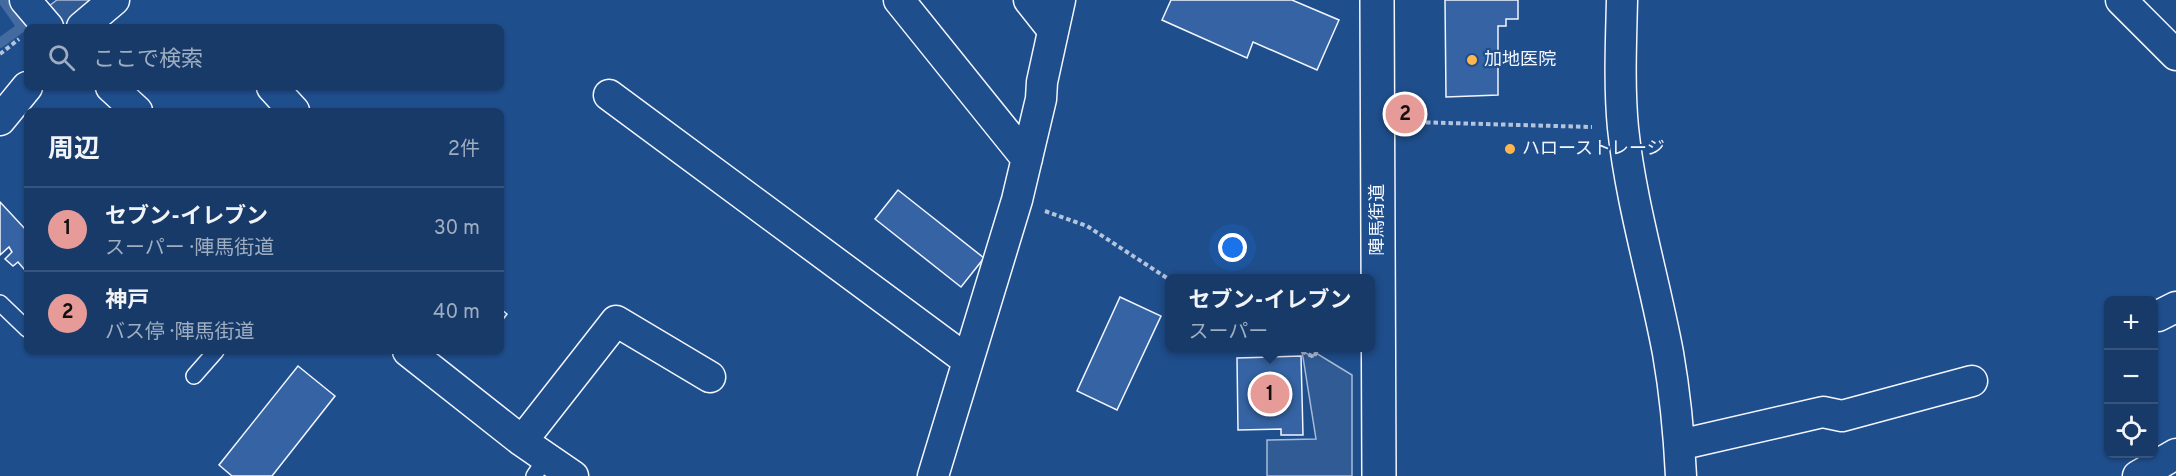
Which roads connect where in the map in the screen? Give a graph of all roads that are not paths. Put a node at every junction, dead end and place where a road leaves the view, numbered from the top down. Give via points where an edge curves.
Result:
1 (26, 0) edge
2 (114, 0) edge
3 (899, 0) edge
4 (1029, 0) edge
5 (1060, 0) edge
6 (1377, 0) edge
7 (1622, 0) edge
8 (2121, 0) edge
9 (46, 24) edge
10 (86, 24) edge
11 (1052, 29) junction
12 (2176, 55) edge
13 (25, 90) edge
14 (114, 90) edge
15 (609, 95) dead end
16 (134, 108) edge
17 (0, 120) edge
18 (1027, 159) junction
19 (0, 303) edge
20 (24, 326) edge
21 (213, 354) edge
22 (412, 354) edge
23 (967, 360) junction
24 (194, 376) dead end
25 (710, 377) dead end
26 (1972, 381) dead end
27 (522, 441) junction
28 (1679, 445) junction
29 (2176, 454) edge
30 (540, 467) edge
31 (573, 476) edge
32 (933, 476) edge
33 (1379, 476) edge
34 (1681, 476) edge
35 (2138, 476) edge

1 - 9 street
2 - 10 street
3 - 18 street
4 - 11 street
5 - 11 street
6 - 33 main road, 陣馬街道
7 - 28 street via 1623,128 1668,355
8 - 12 street
11 - 18 street
13 - 17 street
14 - 16 street
15 - 23 street
18 - 23 street
19 - 20 lane
21 - 24 lane
22 - 27 street
23 - 32 street
25 - 27 street via 616,321
26 - 28 street via 1842,416 1823,412
27 - 30 street
28 - 34 street
29 - 35 street
30 - 31 street

